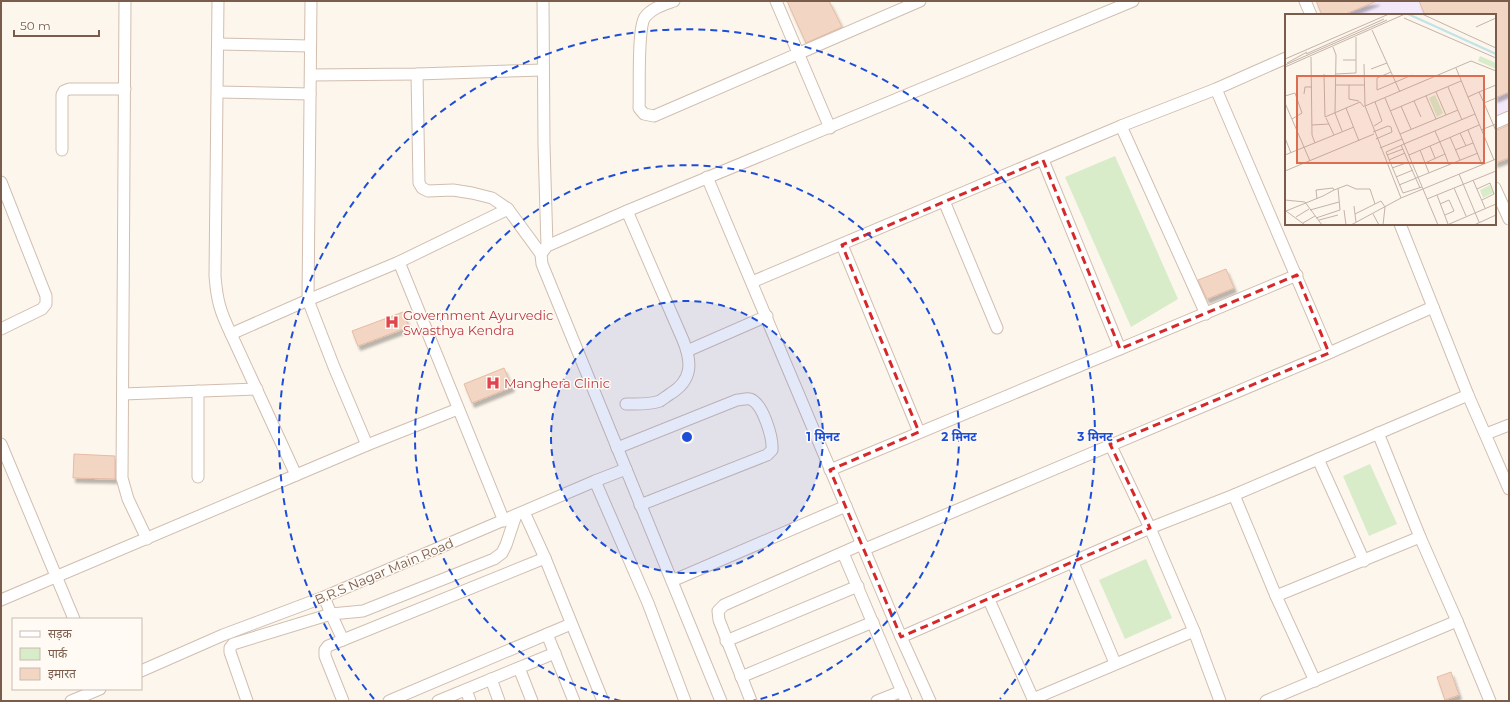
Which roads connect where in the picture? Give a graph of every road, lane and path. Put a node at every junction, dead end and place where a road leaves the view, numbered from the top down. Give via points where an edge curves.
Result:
1 (125, 1) edge
2 (218, 1) edge
3 (311, 1) edge
4 (543, 1) edge
5 (674, 1) edge
6 (776, 1) edge
7 (920, 1) edge
8 (1133, 1) edge
9 (1305, 1) edge
10 (1311, 14) edge
11 (218, 44) junction
12 (310, 46) junction
13 (799, 54) junction
14 (1285, 58) edge
15 (542, 70) junction
16 (417, 74) junction
17 (311, 75) junction
18 (125, 89) junction
19 (1216, 90) junction
20 (218, 92) junction
21 (310, 94) junction
22 (1509, 117) edge
23 (1496, 123) edge
24 (1121, 126) junction
25 (830, 128) junction
26 (62, 150) dead end
27 (1043, 160) junction
28 (707, 177) junction
29 (1, 182) edge
30 (1496, 190) edge
31 (944, 201) junction
32 (508, 209) junction
33 (627, 211) junction
34 (1509, 219) edge
35 (1400, 225) edge
36 (842, 245) junction
37 (544, 250) junction
38 (399, 262) junction
39 (1296, 275) junction
40 (752, 282) junction
41 (308, 300) junction
42 (1433, 307) junction
43 (1206, 314) junction
44 (767, 316) junction
45 (997, 328) dead end
46 (1, 329) edge
47 (231, 334) junction
48 (1120, 349) junction
49 (687, 351) junction
50 (1329, 353) junction
51 (257, 389) junction
52 (198, 391) junction
53 (123, 394) junction
54 (1468, 395) junction
55 (626, 404) dead end
56 (458, 409) junction
57 (1509, 425) edge
58 (919, 432) junction
59 (1378, 434) junction
60 (1486, 434) junction
61 (1, 444) edge
62 (1110, 444) junction
63 (367, 445) junction
64 (617, 448) junction
65 (1318, 459) junction
66 (626, 469) junction
67 (830, 470) junction
68 (296, 475) junction
69 (198, 477) dead end
70 (595, 481) junction
71 (1509, 489) edge
72 (1234, 495) junction
73 (640, 505) junction
74 (846, 506) junction
75 (520, 513) junction
76 (504, 521) junction
77 (1150, 528) junction
78 (1420, 537) junction
79 (147, 539) junction
80 (863, 547) junction
81 (843, 553) junction
82 (545, 558) junction
83 (1364, 561) junction
84 (1073, 563) junction
85 (57, 577) junction
86 (672, 581) junction
87 (858, 586) junction
88 (1276, 596) junction
89 (324, 597) junction
90 (1, 600) edge
91 (989, 600) junction
92 (331, 614) junction
93 (74, 618) edge
94 (1457, 620) junction
95 (874, 622) junction
96 (571, 624) junction
97 (1194, 631) junction
98 (547, 634) junction
99 (901, 637) junction
100 (342, 640) junction
101 (726, 641) junction
102 (555, 653) junction
103 (1115, 664) junction
104 (519, 668) junction
105 (142, 671) edge
106 (741, 677) junction
107 (491, 679) junction
108 (1315, 681) junction
109 (98, 690) edge
110 (466, 690) junction
111 (904, 696) edge
112 (1033, 700) edge
113 (71, 701) edge
114 (247, 701) edge
115 (343, 701) edge
116 (389, 701) edge
117 (438, 701) edge
118 (470, 701) edge
119 (498, 701) edge
120 (532, 701) edge
121 (574, 701) edge
122 (603, 701) edge
123 (685, 701) edge
124 (721, 701) edge
125 (751, 701) edge
126 (877, 701) edge
127 (930, 701) edge
128 (1220, 701) edge
129 (1266, 701) edge
130 (1490, 701) edge

1 - 18 street
2 - 11 street
3 - 12 street
4 - 15 street
5 - 13 street via 652,9 644,18 640,31 639,108 644,114 654,116
6 - 13 street
7 - 13 street
8 - 25 street
9 - 10 street
11 - 12 street
11 - 20 street
12 - 17 street
13 - 25 street
14 - 19 street
15 - 16 street
15 - 37 street
16 - 17 street
16 - 32 street via 419,183 422,188 428,191 453,190 472,193 492,198
17 - 21 street
18 - 26 street via 64,91
18 - 53 street
19 - 24 street
19 - 39 street
20 - 21 street
20 - 47 street via 215,276 218,304
21 - 41 street
22 - 23 street
24 - 27 street
24 - 43 street
25 - 28 street
27 - 31 street
27 - 48 street
28 - 33 street
28 - 40 street
29 - 46 street via 46,296 46,304 42,309
30 - 34 street
31 - 36 street
31 - 45 street
32 - 37 street
32 - 38 street
33 - 37 street
33 - 49 street
35 - 42 street
36 - 40 street
36 - 58 street
37 - 64 street via 542,264
38 - 41 street
38 - 56 street
39 - 43 street
39 - 50 street
40 - 44 street
41 - 47 street
41 - 63 street
42 - 50 street
42 - 54 street
43 - 48 street
44 - 49 street
44 - 67 street
47 - 51 street
48 - 58 street
49 - 55 street via 689,364 686,380 676,390 660,400 644,404
50 - 62 street
51 - 52 street
51 - 68 street
52 - 53 street
52 - 69 street
53 - 79 street via 122,478 128,499
54 - 59 street
54 - 60 street
56 - 63 street
56 - 76 street
57 - 60 street
58 - 67 street
59 - 65 street
59 - 78 street
60 - 71 street
61 - 85 street
62 - 77 street
62 - 80 street
63 - 68 street
64 - 66 street
64 - 73 street via 737,400 749,399 757,404 763,413 773,442 772,450 767,455
65 - 72 street
65 - 83 street
66 - 70 street, B.R.S Nagar Main Road
66 - 73 street
67 - 74 street
68 - 79 street
70 - 75 street, B.R.S Nagar Main Road
70 - 123 street via 648,603
72 - 77 street
72 - 88 street
73 - 86 street
74 - 80 street
74 - 86 street
75 - 76 street, B.R.S Nagar Main Road
75 - 82 street
75 - 92 street via 502,554 494,559 364,611
76 - 89 street, B.R.S Nagar Main Road
77 - 84 street
77 - 97 street
78 - 83 street
78 - 94 street
79 - 85 street
80 - 81 street
80 - 99 street
81 - 87 street
81 - 101 street via 724,605 718,611
82 - 96 street
82 - 100 street
83 - 88 street
84 - 91 street
84 - 103 street
85 - 90 street
85 - 93 street
86 - 124 street
87 - 95 street
87 - 101 street
88 - 108 street
89 - 92 street
89 - 105 street, B.R.S Nagar Main Road via 223,635
91 - 99 street
91 - 112 street
92 - 100 street
92 - 114 street via 233,644 230,652
94 - 108 street
94 - 130 street
95 - 106 street
95 - 111 street
96 - 98 street
96 - 122 street
97 - 103 street
97 - 128 street
98 - 102 street
98 - 116 street
99 - 127 street
100 - 115 street via 328,646 325,656
101 - 106 street
102 - 104 street
102 - 121 street
103 - 112 street
104 - 107 street
104 - 120 street
106 - 125 street
107 - 110 street
107 - 119 street
108 - 129 street
109 - 113 street
110 - 117 street
110 - 118 street
111 - 126 street

